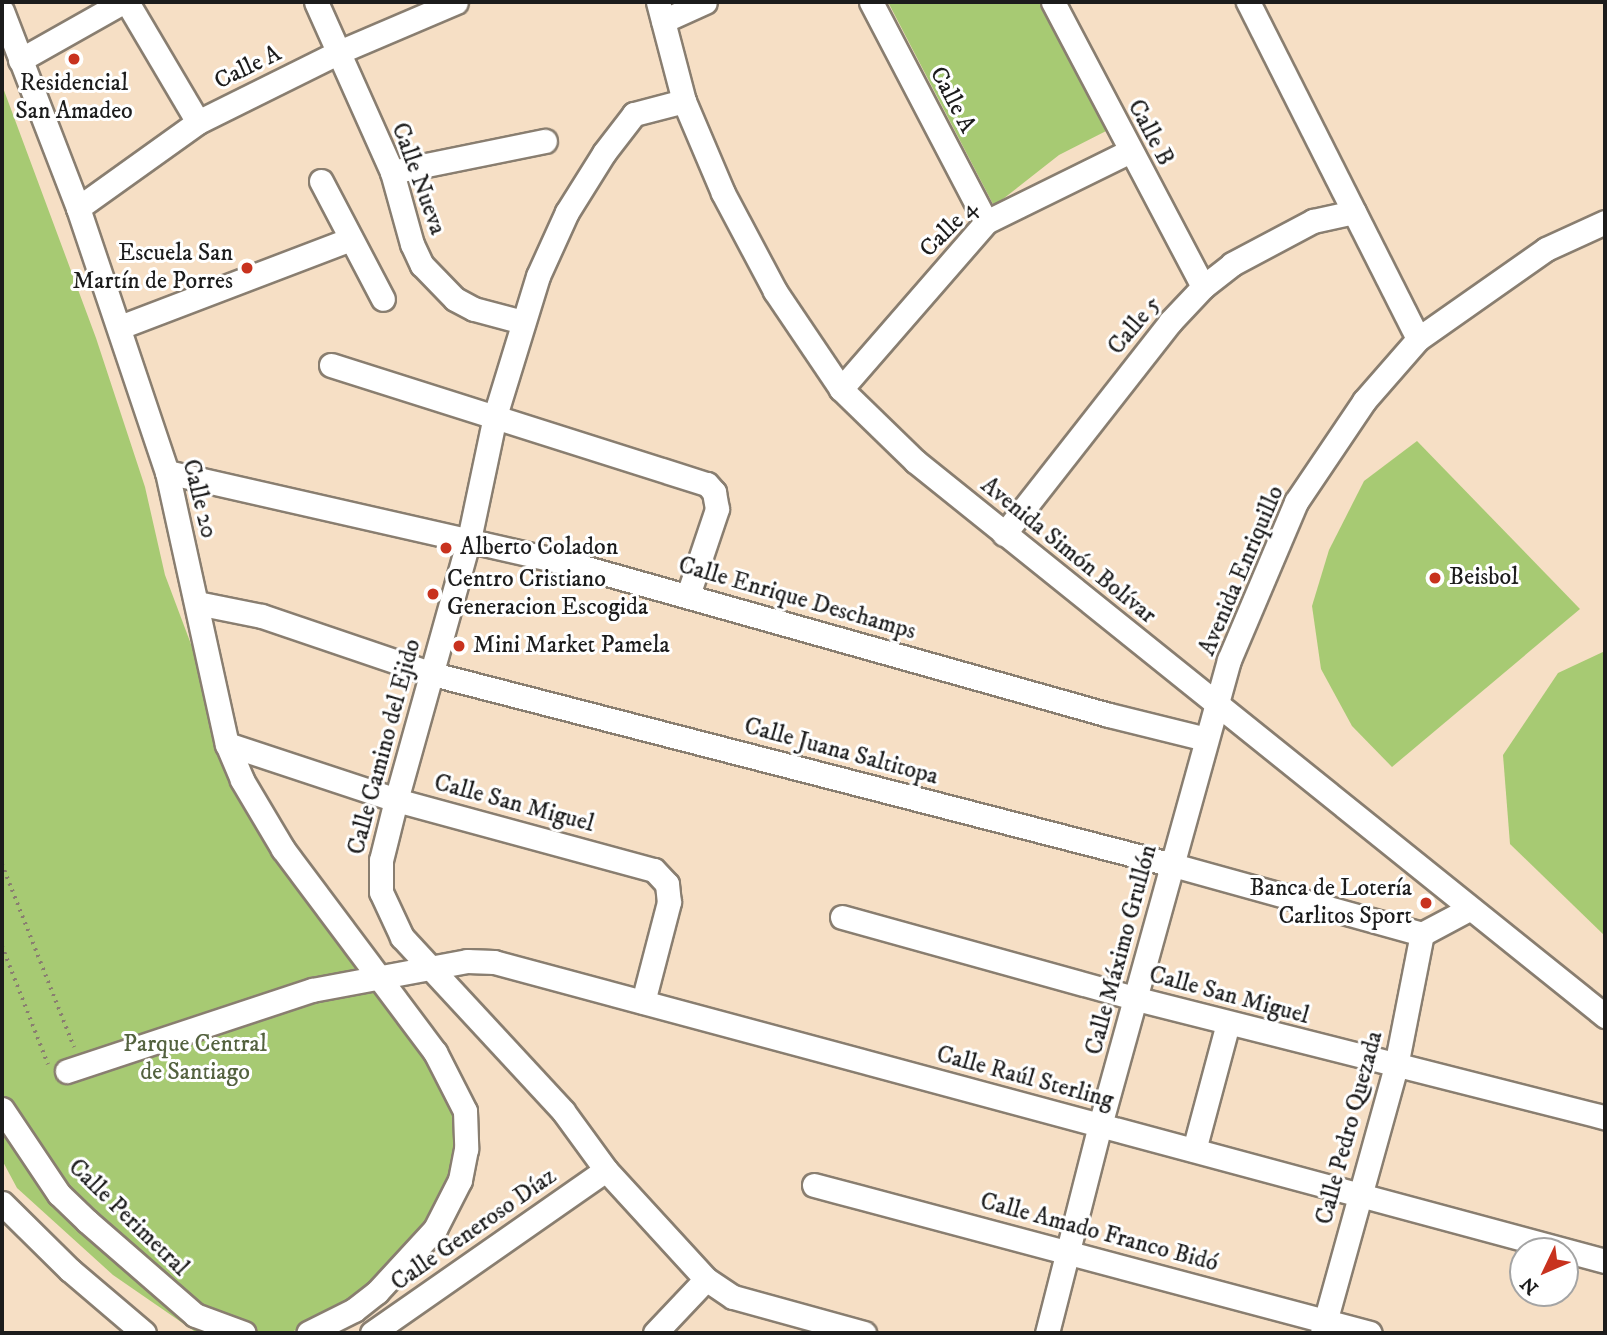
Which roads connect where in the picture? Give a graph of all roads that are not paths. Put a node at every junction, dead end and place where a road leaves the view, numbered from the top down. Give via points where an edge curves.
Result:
1 (125, 2) edge
2 (316, 2) edge
3 (456, 2) edge
4 (705, 2) edge
5 (871, 2) edge
6 (1053, 2) edge
7 (1248, 2) edge
8 (2, 11) edge
9 (660, 12) edge
10 (339, 52) junction
11 (20, 60) junction
12 (684, 101) junction
13 (198, 122) junction
14 (545, 141) dead end
15 (1130, 151) junction
16 (391, 172) junction
17 (321, 181) dead end
18 (78, 208) junction
19 (1354, 212) junction
20 (986, 222) junction
21 (1605, 222) edge
22 (351, 239) junction
23 (1203, 287) junction
24 (383, 299) dead end
25 (523, 322) junction
26 (120, 327) junction
27 (1419, 339) junction
28 (331, 365) dead end
29 (841, 389) junction
30 (495, 416) junction
31 (167, 472) junction
32 (1004, 534) junction
33 (469, 539) junction
34 (688, 595) junction
35 (197, 603) junction
36 (429, 673) junction
37 (1217, 703) junction
38 (1206, 739) junction
39 (227, 744) junction
40 (396, 800) junction
41 (1173, 865) junction
42 (1469, 909) junction
43 (842, 918) dead end
44 (1422, 934) junction
45 (429, 968) junction
46 (379, 978) junction
47 (1137, 999) junction
48 (643, 1002) junction
49 (1605, 1016) edge
50 (1228, 1023) junction
51 (71, 1062) road end
52 (1396, 1066) junction
53 (2, 1109) edge
54 (1605, 1117) edge
55 (1100, 1125) junction
56 (1194, 1150) junction
57 (606, 1170) junction
58 (814, 1185) dead end
59 (1361, 1193) junction
60 (2, 1203) edge
61 (1070, 1251) junction
62 (1605, 1261) edge
63 (706, 1279) junction
64 (1324, 1327) edge
65 (140, 1332) edge
66 (244, 1333) edge
67 (308, 1333) edge
68 (372, 1333) edge
69 (655, 1333) edge
70 (864, 1333) edge
71 (1047, 1333) edge
72 (1370, 1333) edge

1 - 11 street
1 - 13 street
2 - 10 street, Calle Nueva
3 - 10 street, Calle A
4 - 9 street
5 - 20 street, Calle A
6 - 15 street, Calle B
7 - 19 street
8 - 11 street, Calle 20
9 - 12 street, Avenida Simón Bolívar
10 - 13 street, Calle A
10 - 16 street, Calle Nueva
11 - 18 street, Calle 20
12 - 25 street, Calle Camino del Ejido via 634,114 604,153 567,212
12 - 29 street, Avenida Simón Bolívar via 723,193 775,290
13 - 18 street, Calle A
14 - 16 street
15 - 20 street, Calle 4
15 - 23 street, Calle B
16 - 25 street, Calle Nueva via 422,265 455,299
17 - 22 street
18 - 26 street, Calle 20
19 - 23 street, Calle 5 via 1313,222 1232,264
19 - 27 street
20 - 29 street, Calle 4
21 - 27 street, Avenida Enriquillo via 1546,249
22 - 24 street
22 - 26 street
23 - 32 street, Calle 5 via 1170,322
25 - 30 street, Calle Camino del Ejido
26 - 31 street, Calle 20
27 - 37 street, Avenida Enriquillo via 1364,401 1296,502 1229,660
28 - 30 street
29 - 32 street, Avenida Simón Bolívar via 915,461
30 - 33 street, Calle Camino del Ejido
30 - 34 street via 707,484 714,492 716,509
31 - 33 street, Calle Enrique Deschamps
31 - 35 street, Calle 20
32 - 37 street, Avenida Simón Bolívar
33 - 34 street, Calle Enrique Deschamps
33 - 36 street, Calle Camino del Ejido
34 - 38 street, Calle Enrique Deschamps
35 - 36 street, Calle Juana Saltitopa via 262,615
35 - 39 street, Calle 20
36 - 40 street, Calle Camino del Ejido
36 - 41 street, Calle Juana Saltitopa
37 - 38 street, Calle Máximo Grullón
37 - 42 street, Avenida Simón Bolívar
38 - 41 street, Calle Máximo Grullón
39 - 40 street, Calle San Miguel
39 - 46 street, Calle 20 via 269,827
40 - 45 street, Calle Camino del Ejido via 381,860 381,892 402,937
40 - 48 street, Calle San Miguel via 654,870 667,884 669,902
41 - 44 street, Calle Juana Saltitopa
41 - 47 street, Calle Máximo Grullón
42 - 44 street
42 - 49 street, Avenida Simón Bolívar
43 - 47 street, Calle San Miguel
44 - 52 street, Calle Pedro Quezada
45 - 46 street, Calle Raúl Sterling
45 - 48 street, Calle Raúl Sterling via 494,962
45 - 57 street, Calle Camino del Ejido via 563,1111
46 - 51 street, Calle Raúl Sterling via 312,990
46 - 67 street via 435,1052 459,1097 466,1122 460,1180 435,1229 397,1274 354,1310
47 - 50 street, Calle San Miguel
47 - 55 street, Calle Máximo Grullón
48 - 55 street, Calle Raúl Sterling
50 - 52 street, Calle San Miguel
50 - 56 street
52 - 54 street, Calle San Miguel
52 - 59 street, Calle Pedro Quezada
53 - 66 street, Calle Perimetral via 59,1194 87,1222 195,1315
55 - 56 street, Calle Raúl Sterling
55 - 61 street, Calle Máximo Grullón
56 - 59 street, Calle Raúl Sterling
57 - 63 street, Calle Camino del Ejido
57 - 68 street, Calle Generoso Díaz
58 - 61 street, Calle Amado Franco Bidó
59 - 62 street, Calle Raúl Sterling
59 - 64 street, Calle Pedro Quezada
60 - 65 street
61 - 64 street, Calle Amado Franco Bidó
61 - 71 street, Calle Máximo Grullón
63 - 69 street
63 - 70 street, Calle Camino del Ejido via 733,1297
64 - 72 street, Calle Amado Franco Bidó

